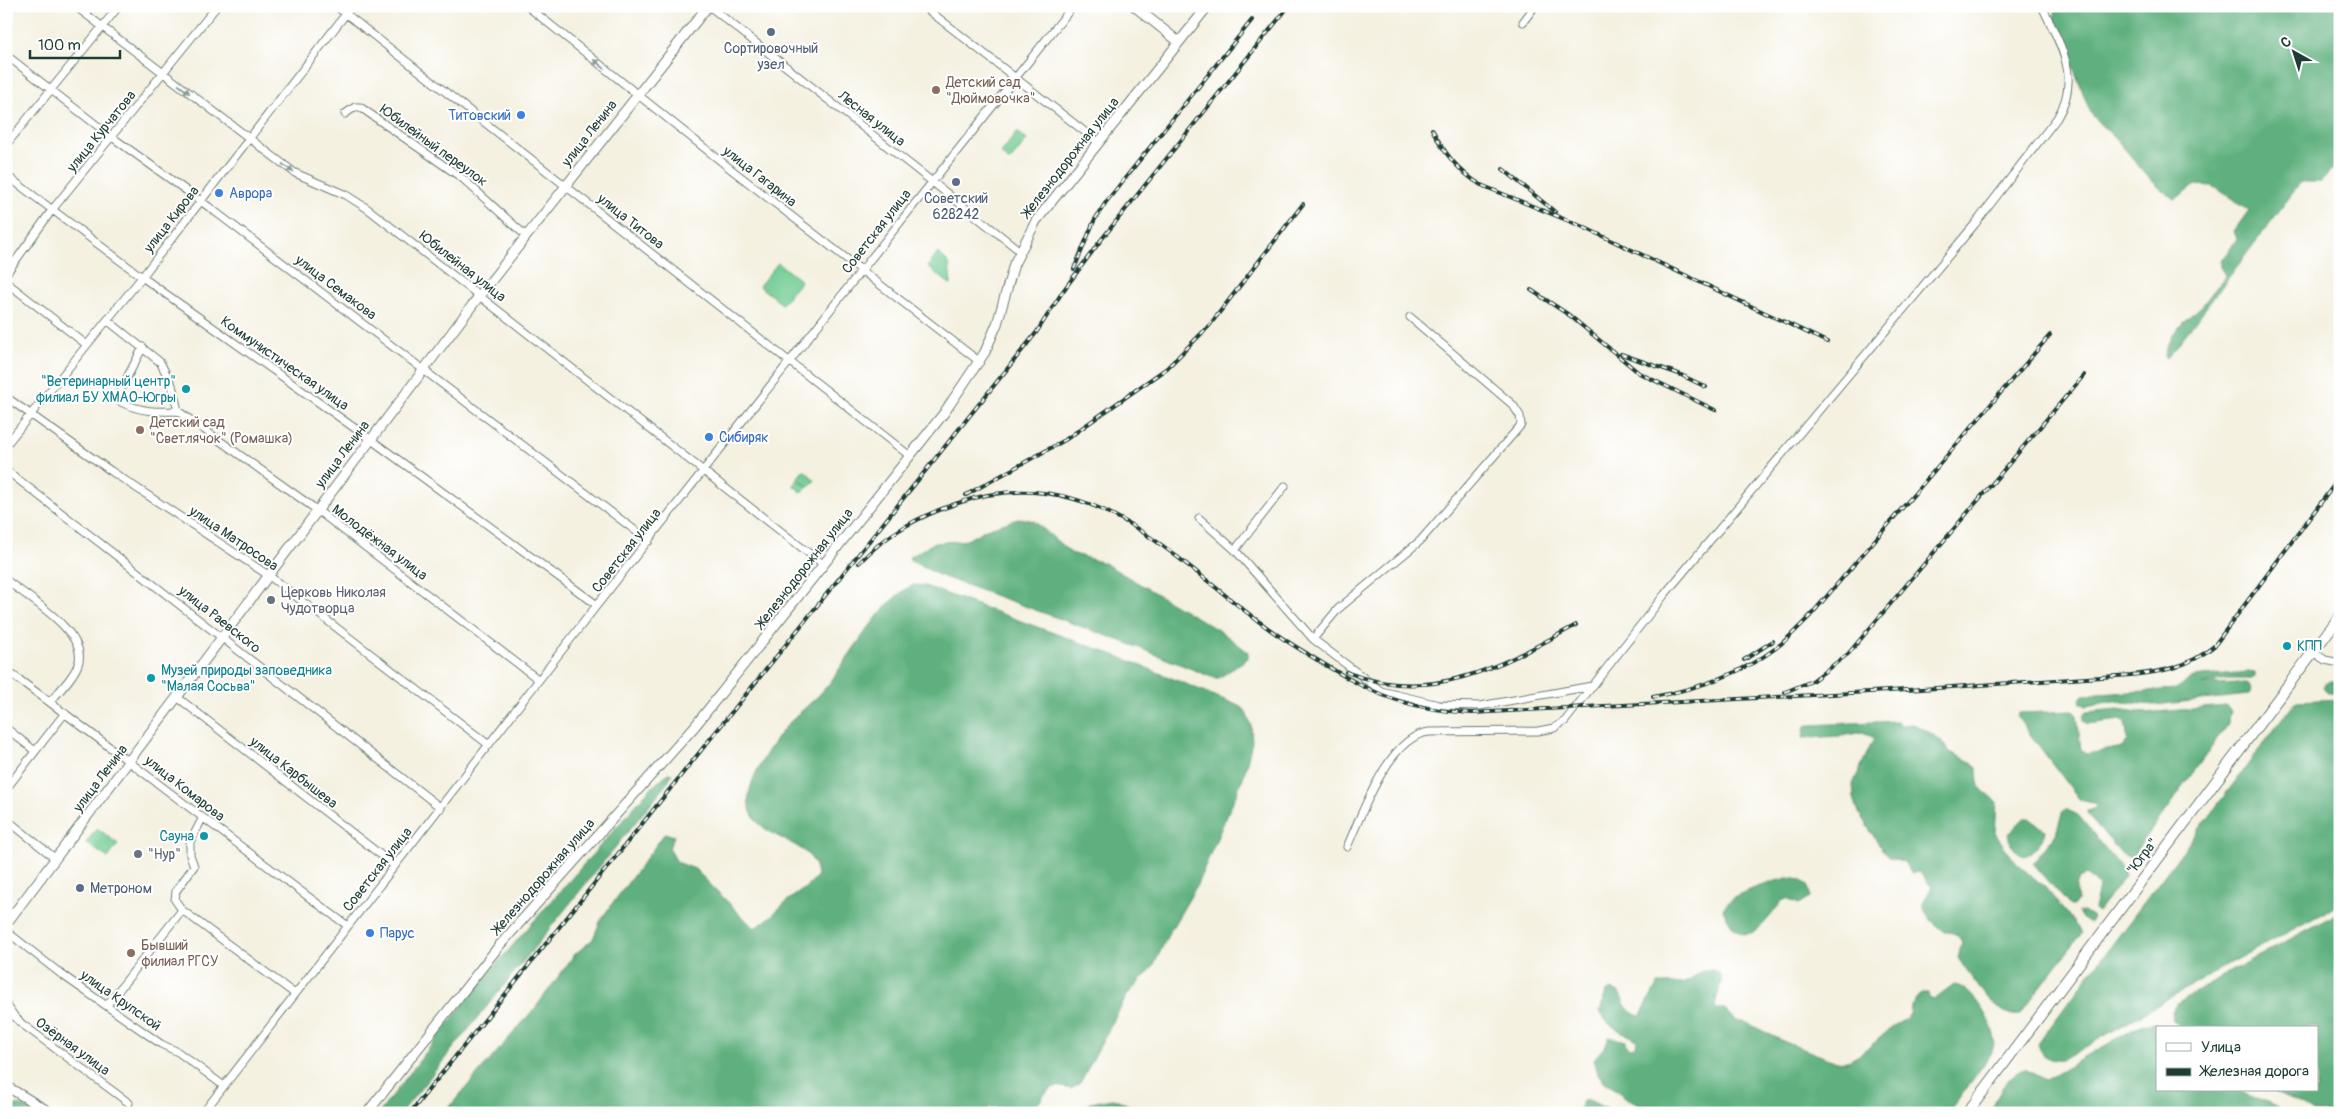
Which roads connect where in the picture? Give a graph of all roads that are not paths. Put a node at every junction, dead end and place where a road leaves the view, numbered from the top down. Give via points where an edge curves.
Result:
1 (75, 6) edge
2 (119, 6) edge
3 (218, 6) edge
4 (336, 6) edge
5 (352, 6) edge
6 (527, 6) edge
7 (708, 6) edge
8 (923, 6) edge
9 (1073, 6) edge
10 (1134, 6) edge
11 (1208, 6) edge
12 (1535, 6) edge
13 (2042, 6) edge
14 (346, 14) junction
15 (1523, 22) dead end
16 (103, 27) junction
17 (1179, 42) junction
18 (6, 55) edge
19 (164, 74) junction
20 (1015, 80) junction
21 (51, 90) junction
22 (637, 94) junction
23 (345, 114) dead end
24 (112, 137) junction
25 (249, 138) junction
26 (1098, 142) junction
27 (6, 145) edge
28 (6, 175) edge
29 (932, 181) junction
30 (565, 186) junction
31 (201, 202) junction
32 (52, 210) junction
33 (526, 236) junction
34 (1020, 251) junction
35 (861, 271) junction
36 (6, 274) edge
37 (142, 277) junction
38 (6, 282) edge
39 (480, 295) junction
40 (1410, 317) dead end
41 (107, 320) junction
42 (87, 345) junction
43 (143, 347) junction
44 (789, 362) junction
45 (980, 362) junction
46 (424, 369) junction
47 (6, 396) edge
48 (178, 411) junction
49 (31, 415) junction
50 (370, 439) junction
51 (6, 444) edge
52 (910, 456) junction
53 (6, 470) edge
54 (705, 470) junction
55 (1285, 486) dead end
56 (317, 510) junction
57 (1200, 518) dead end
58 (649, 541) junction
59 (1235, 550) junction
60 (824, 565) junction
61 (268, 575) junction
62 (6, 580) edge
63 (598, 605) junction
64 (2340, 616) edge
65 (222, 636) junction
66 (1313, 639) junction
67 (2313, 652) junction
68 (2340, 663) edge
69 (6, 670) edge
70 (539, 680) junction
71 (1592, 686) junction
72 (177, 697) junction
73 (50, 702) junction
74 (64, 713) junction
75 (6, 728) edge
76 (489, 745) junction
77 (35, 751) junction
78 (130, 762) junction
79 (6, 789) edge
80 (441, 808) junction
81 (6, 819) edge
82 (202, 819) junction
83 (1347, 846) dead end
84 (56, 859) junction
85 (395, 866) junction
86 (182, 910) junction
87 (6, 924) edge
88 (348, 926) junction
89 (6, 931) edge
90 (295, 994) junction
91 (6, 1004) edge
92 (107, 1006) junction
93 (6, 1086) edge
94 (224, 1086) junction
95 (130, 1103) dead end
96 (51, 1113) edge
97 (203, 1113) edge
98 (367, 1113) edge
99 (1967, 1113) edge

1 - 16 street, Юбилейная улица
2 - 16 street
3 - 19 street, улица Курчатова
4 - 14 street, улица Титова
5 - 14 street, улица Кирова
22 -> 6 street, улица Гагарина
7 - 22 main road, улица Ленина
7 - 29 street, Лесная улица
8 - 20 street
9 - 20 street, Советская улица
10 - 17 main road
11 - 17 main road, Железнодорожная улица
12 - 15 street
13 - 71 street via 2069,75 2066,99 2056,118 1975,224 1665,594
14 - 25 street, улица Кирова
14 - 30 street, улица Титова
16 - 19 street, Юбилейная улица
16 - 21 street
17 - 26 main road, Железнодорожная улица
18 - 21 street, улица Семакова
19 - 24 street, улица Курчатова
19 -> 25 street, Юбилейная улица
20 - 26 street
20 - 29 street, Советская улица
21 - 24 street, улица Семакова
21 - 27 street
22 - 30 main road, улица Ленина
22 - 35 street, улица Гагарина
23 - 33 street, Юбилейный переулок via 355,107 367,112 462,178
24 - 31 street, улица Семакова
24 - 32 street, улица Курчатова
25 - 31 street, улица Кирова
25 -> 39 street, Юбилейная улица via 298,175 357,201
26 - 34 main road, Железнодорожная улица via 1041,213
28 - 32 street, Коммунистическая улица
29 - 34 street, Лесная улица
29 - 35 street, Советская улица
30 - 33 main road, улица Ленина
30 - 44 street, улица Титова
31 - 37 street, улица Кирова
31 - 46 street, улица Семакова
32 - 36 street, улица Курчатова
32 - 37 street, Коммунистическая улица
33 - 39 main road, улица Ленина
34 - 45 main road, Железнодорожная улица via 997,324
35 - 44 street, Советская улица
35 - 45 street, улица Гагарина
37 - 41 street, улица Кирова
37 - 50 street, Коммунистическая улица
38 - 42 street
39 - 46 main road, улица Ленина
39 - 54 street, Юбилейная улица
40 - 66 street via 1513,405 1521,425 1420,542 1334,613
41 - 42 street, улица Кирова
41 - 43 street
42 - 49 street, улица Кирова
43 - 48 street via 166,370
43 - 48 street via 121,389 122,402 135,409
44 - 52 street, улица Титова
44 - 54 street, Советская улица
45 - 52 main road, Железнодорожная улица
46 - 50 main road, улица Ленина
46 - 58 street, улица Семакова
47 - 49 street, улица Матросова
48 - 56 street, Молодёжная улица
49 - 51 street, улица Кирова
49 - 61 street, улица Матросова
50 - 56 main road, улица Ленина
50 - 63 street, Коммунистическая улица
52 - 60 main road, Железнодорожная улица
53 - 65 street, улица Раевского
54 - 58 street, Советская улица
54 - 60 street, Юбилейная улица
55 - 59 street
56 - 61 main road, улица Ленина
56 - 70 street, Молодёжная улица
57 - 59 street
58 - 63 street, Советская улица
59 - 66 street
60 - 98 main road, Железнодорожная улица via 695,726 500,946
61 - 65 main road, улица Ленина
61 - 76 street, улица Матросова
62 - 73 street via 66,628 79,649 77,667
63 - 70 street, Советская улица
64 - 67 highway, "Югра"
65 - 72 main road, улица Ленина
65 - 80 street, улица Раевского
66 - 71 street via 1380,690 1439,705 1501,704
67 - 68 street via 2325,660
67 - 99 highway, "Югра"
69 - 73 street, улица Комарова
70 - 76 street, Советская улица
71 - 83 street via 1565,722 1554,728 1429,732 1413,737 1396,753 1384,771
72 - 78 main road, улица Ленина
72 - 85 street, улица Карбышева
73 - 74 street, улица Комарова
74 - 77 street
74 - 78 street, улица Комарова
75 - 77 street
76 - 80 street, Советская улица
77 - 79 street
78 - 82 street, улица Комарова
78 - 84 main road, улица Ленина
80 - 85 street, Советская улица
81 - 84 street
82 - 86 street via 190,842 193,869 175,896
82 - 88 street, улица Комарова
84 - 87 main road, улица Ленина
85 - 88 street, Советская улица
86 - 90 street
86 - 92 street
88 - 90 street, Советская улица
89 - 92 street, улица Крупской
90 - 94 street, Советская улица
91 - 95 street, Озёрная улица via 22,1024
92 - 94 street, улица Крупской
93 - 96 main road
94 - 97 street, Советская улица

